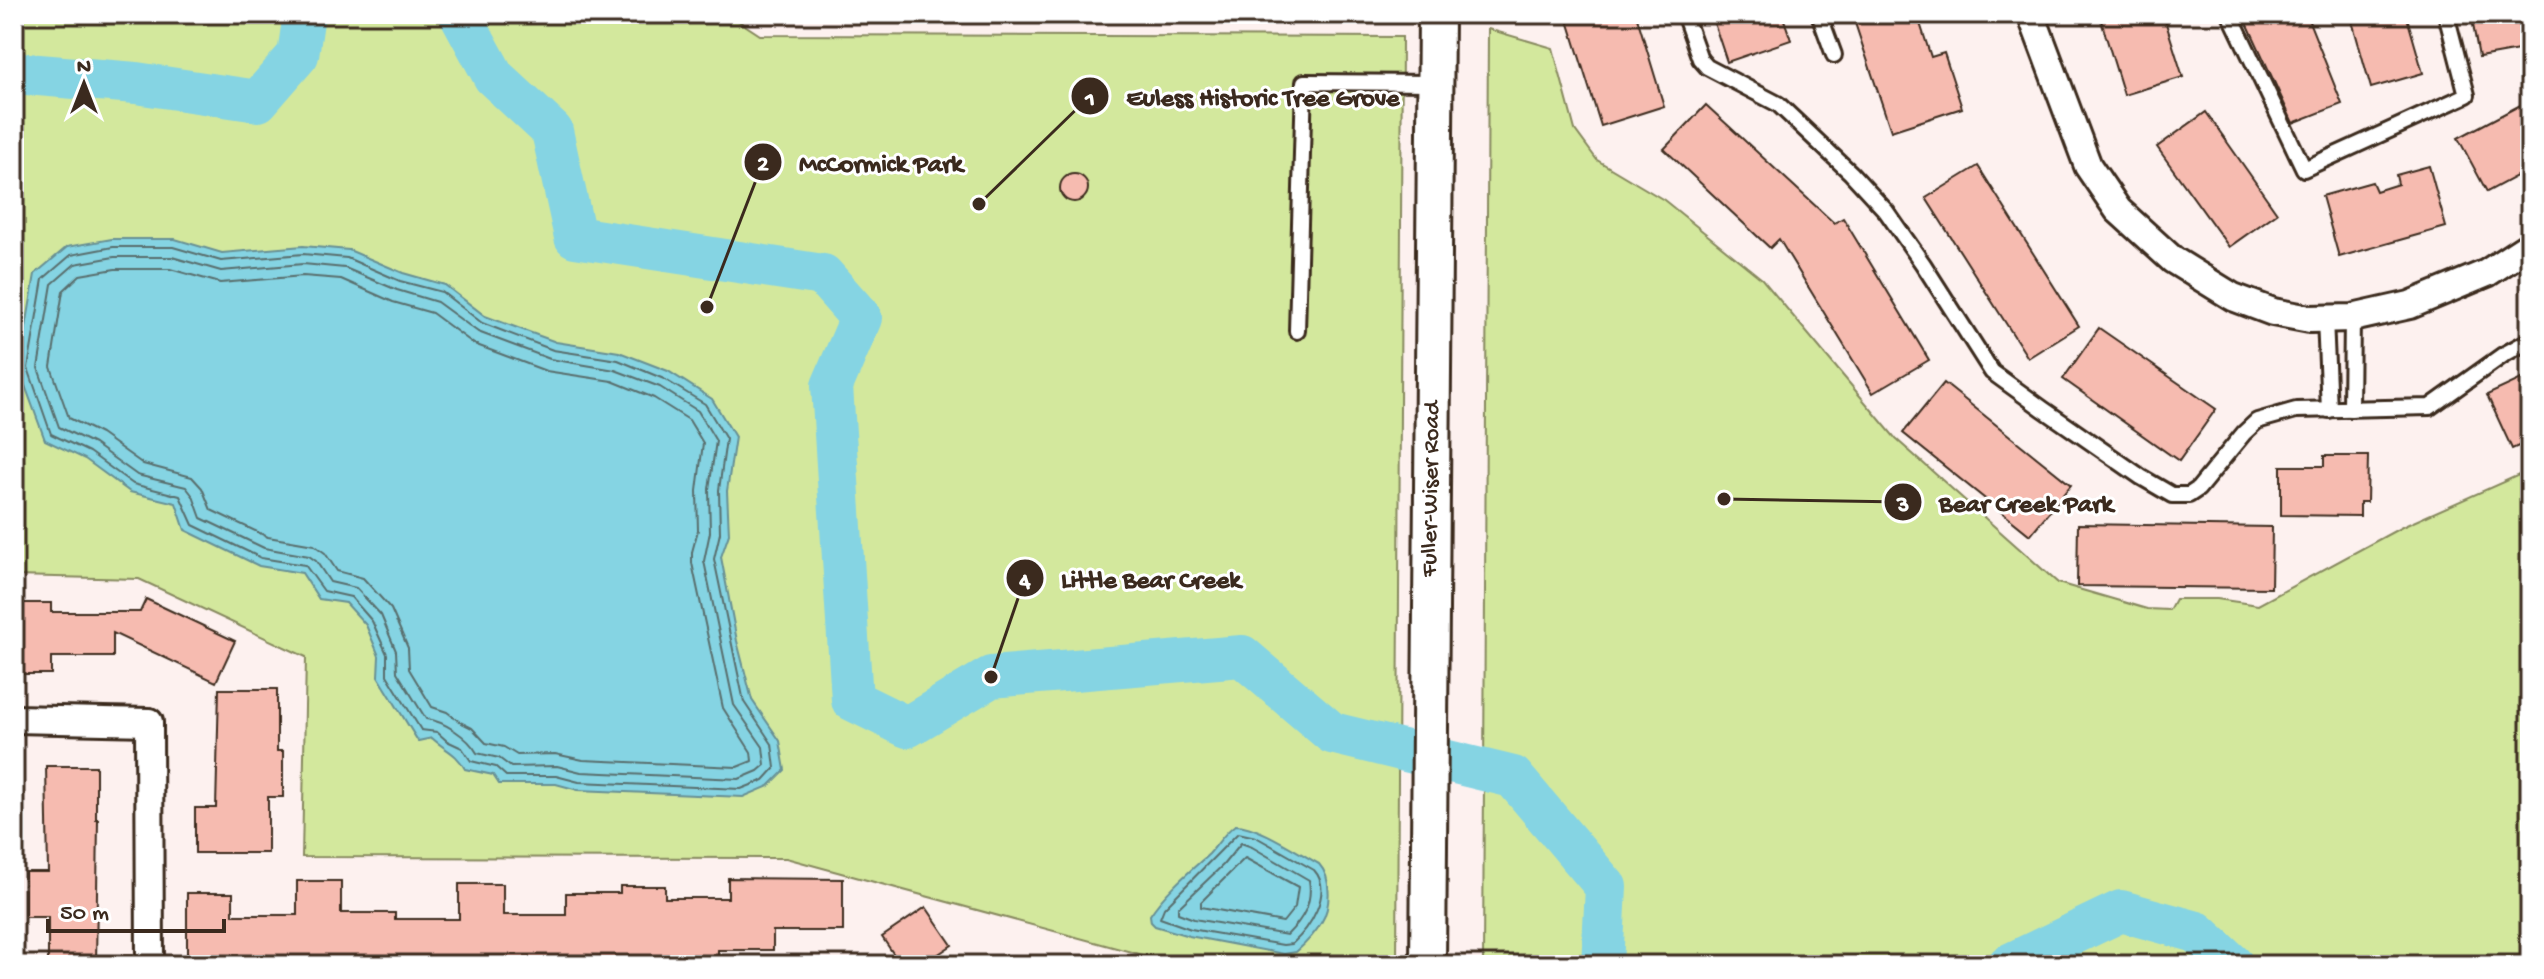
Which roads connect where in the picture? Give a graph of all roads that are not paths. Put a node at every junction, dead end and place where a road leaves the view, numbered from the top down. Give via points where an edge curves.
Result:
1 (1436, 14) edge
2 (1684, 14) edge
3 (1819, 14) edge
4 (2031, 14) edge
5 (2230, 14) edge
6 (2446, 14) edge
7 (1834, 55) dead end
8 (1436, 83) junction
9 (2530, 245) edge
10 (2352, 318) junction
11 (2325, 319) junction
12 (1297, 331) dead end
13 (2530, 340) edge
14 (2351, 409) junction
15 (2329, 410) junction
16 (14, 719) edge
17 (150, 965) edge
18 (1428, 965) edge

1 - 8 street, Fuller-Wiser Road
2 - 15 lane via 1707,67 1778,104 1886,211 1992,372 2141,477 2172,495 2189,495 2257,421 2296,410
3 - 7 lane
4 - 11 street via 2076,139 2118,210 2173,260 2233,297 2273,312
5 - 6 lane via 2304,169 2467,95
8 - 12 lane via 1304,82
8 - 18 street, Fuller-Wiser Road
9 - 10 street via 2487,273 2410,305
10 - 11 street
10 - 14 lane
11 - 15 lane
13 - 14 lane via 2430,407
14 - 15 lane
16 - 17 street via 149,722

